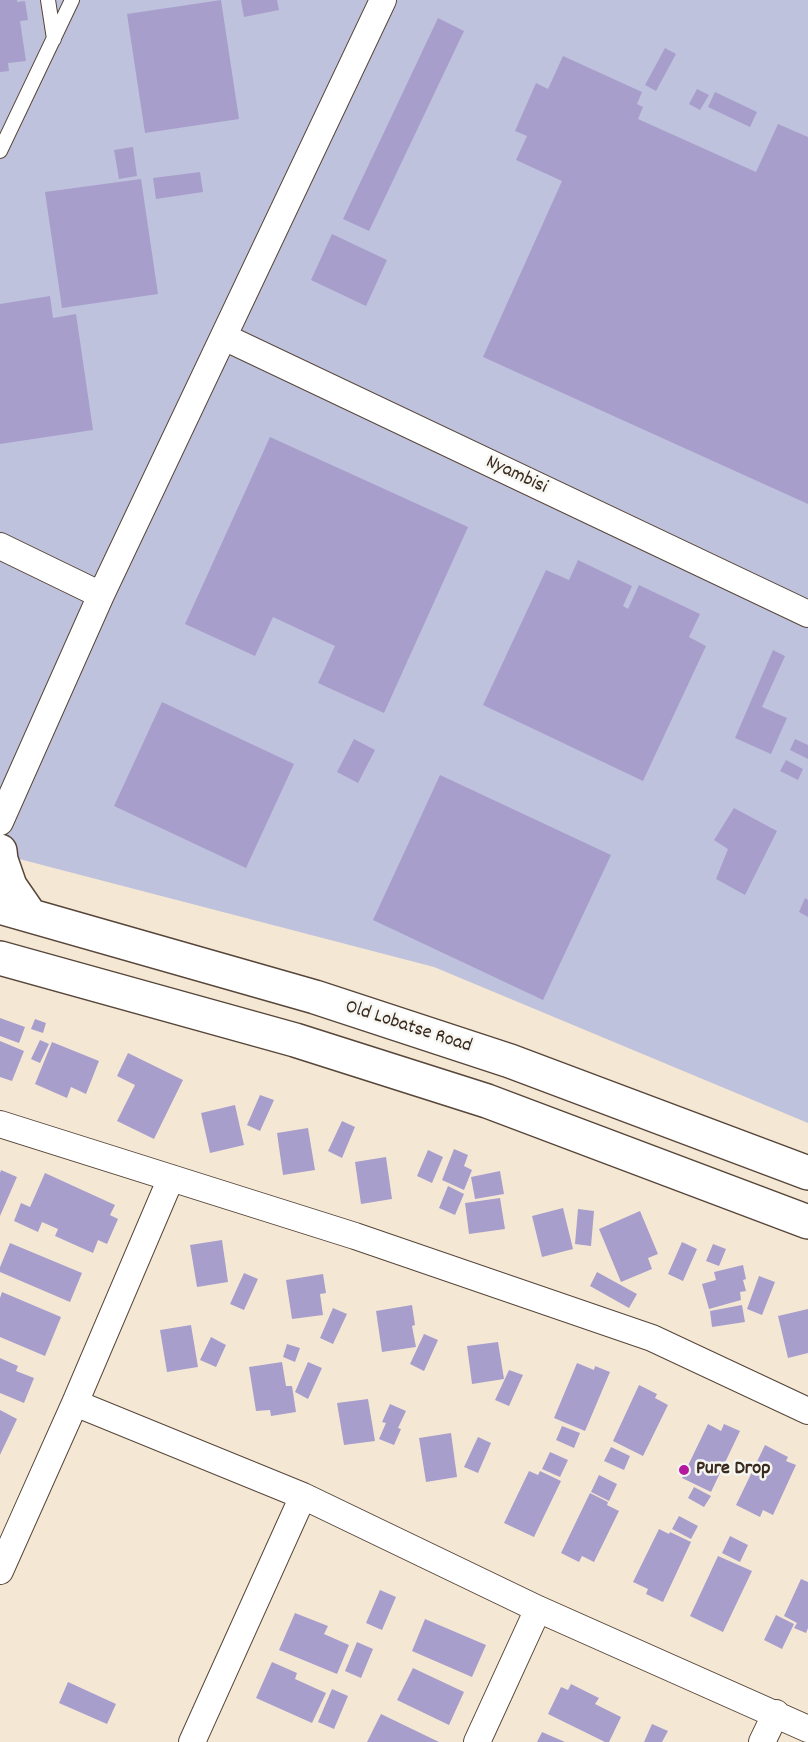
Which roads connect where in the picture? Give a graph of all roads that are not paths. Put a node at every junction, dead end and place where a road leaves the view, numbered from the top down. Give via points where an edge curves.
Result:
1 (48, 0) edge
2 (72, 0) edge
3 (383, 0) edge
4 (54, 39) junction
5 (0, 151) edge
6 (224, 337) junction
7 (0, 546) edge
8 (101, 595) junction
9 (808, 614) edge
10 (0, 822) edge
11 (0, 851) edge
12 (15, 911) edge
13 (0, 958) edge
14 (0, 1124) edge
15 (808, 1173) edge
16 (171, 1178) junction
17 (808, 1222) edge
18 (75, 1403) junction
19 (808, 1411) edge
20 (303, 1496) junction
21 (0, 1571) edge
22 (538, 1609) junction
23 (776, 1713) junction
24 (808, 1729) edge
25 (192, 1742) edge
26 (477, 1742) edge
27 (762, 1742) edge

1 - 4 lane
2 - 4 lane
3 - 6 street
4 - 5 lane
6 - 8 street
6 - 9 street, Nyambisi
7 - 8 street
8 - 10 street
11 - 12 main road
12 - 15 main road, Old Lobatse Road via 315,997 510,1061
13 - 17 main road via 295,1040 487,1101
14 - 16 street
16 - 18 street
16 - 19 street via 355,1236 652,1338
18 - 20 street
18 - 21 street
20 - 22 street
20 - 25 street
22 - 23 street
22 - 26 street
23 - 24 street
23 - 27 street

